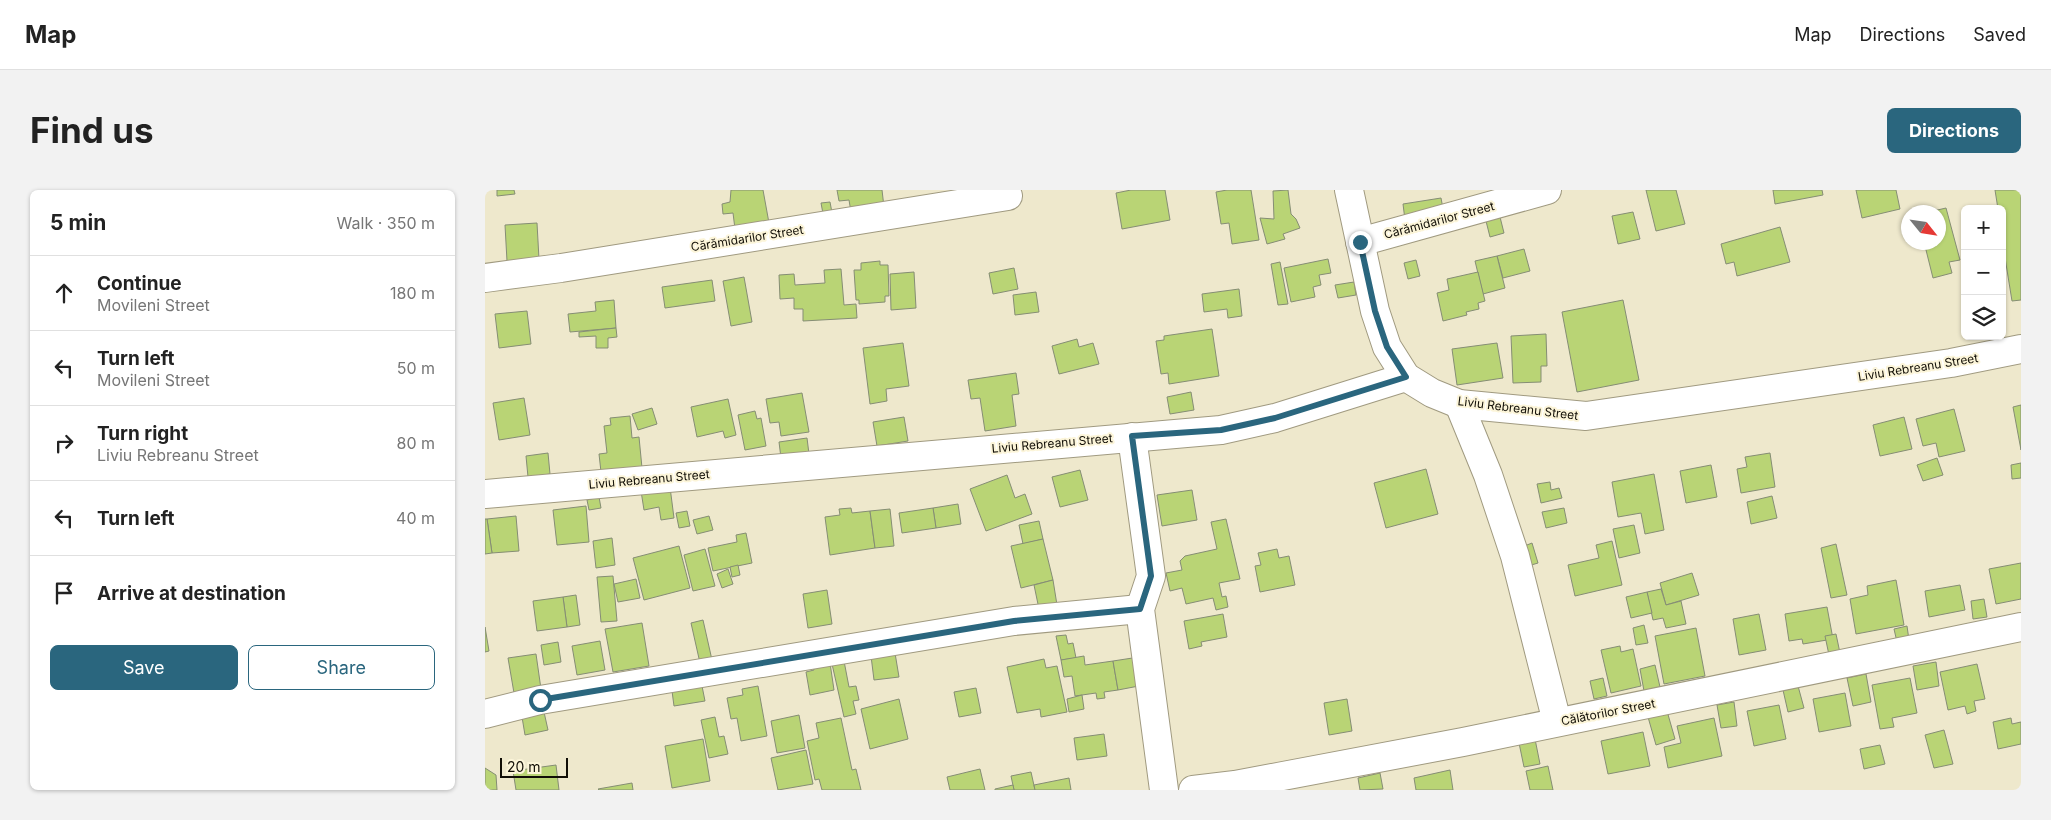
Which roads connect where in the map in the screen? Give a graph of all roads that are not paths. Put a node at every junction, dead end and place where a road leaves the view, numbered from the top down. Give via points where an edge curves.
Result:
1 (1349, 190) edge
2 (1547, 190) edge
3 (1008, 196) dead end
4 (1360, 242) junction
5 (485, 278) edge
6 (2021, 349) edge
7 (1406, 377) junction
8 (1459, 404) junction
9 (1132, 436) junction
10 (485, 494) edge
11 (1140, 609) junction
12 (2021, 627) edge
13 (485, 714) edge
14 (1557, 722) junction
15 (1164, 790) edge
16 (1193, 790) edge

1 - 4 street
2 - 4 street, Cărămidarilor Street
3 - 5 street, Cărămidarilor Street
4 - 7 street via 1375,311 1387,347
6 - 8 street, Liviu Rebreanu Street via 1941,364 1586,416
7 - 8 street, Liviu Rebreanu Street
7 - 9 street, Liviu Rebreanu Street via 1275,418 1221,430
8 - 14 street via 1488,475 1515,556
9 - 10 street, Liviu Rebreanu Street
9 - 11 street via 1151,576
11 - 13 street via 1014,621 540,700
11 - 15 street
12 - 14 street, Călătorilor Street
14 - 16 street, Călătorilor Street via 1235,785

